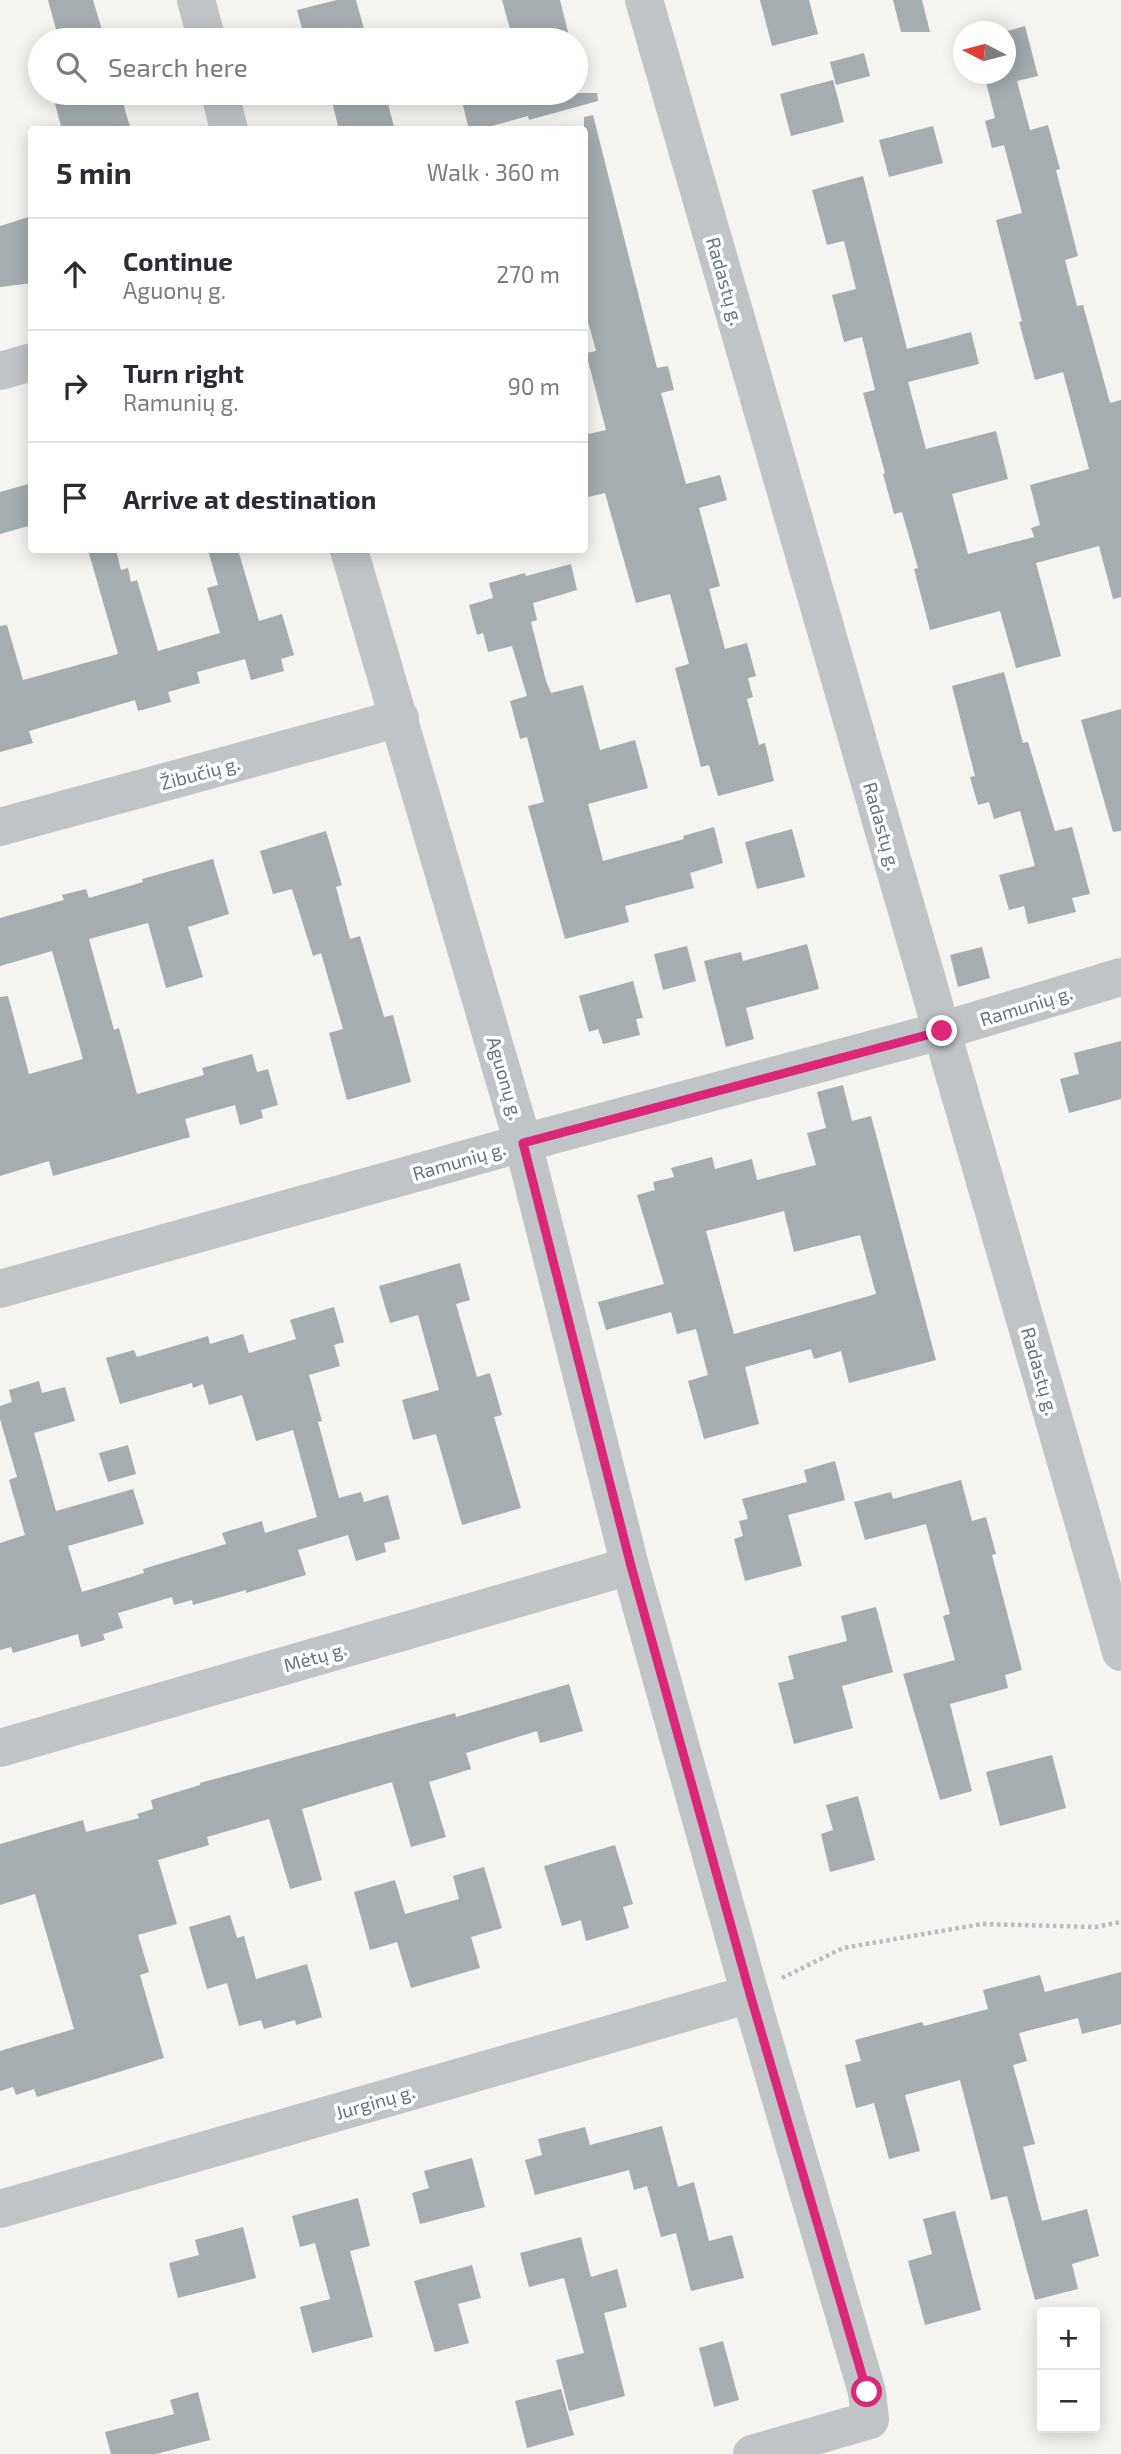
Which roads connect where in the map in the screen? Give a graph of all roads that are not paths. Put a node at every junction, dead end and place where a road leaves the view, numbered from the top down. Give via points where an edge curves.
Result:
1 (196, 0) edge
2 (644, 0) edge
3 (204, 28) edge
4 (223, 105) edge
5 (228, 126) edge
6 (28, 363) edge
7 (0, 371) edge
8 (350, 553) edge
9 (400, 719) junction
10 (0, 827) edge
11 (1121, 977) edge
12 (942, 1031) junction
13 (523, 1143) junction
14 (0, 1289) edge
15 (631, 1566) junction
16 (1121, 1652) edge
17 (0, 1748) edge
18 (750, 1994) junction
19 (0, 2209) edge
20 (752, 2454) edge

1 - 3 street
2 - 12 street, Radastų g.
4 - 5 street
6 - 7 street
8 - 9 street, Aguonų g.
9 - 10 street, Žibučių g.
9 - 13 street, Aguonų g.
11 - 12 street, Ramunių g.
12 - 13 street, Ramunių g.
12 - 16 street, Radastų g.
13 - 14 street, Ramunių g.
13 - 15 street, Aguonų g.
15 - 17 street, Mėtų g.
15 - 18 street, Aguonų g.
18 - 19 street, Jurginų g.
18 - 20 street, Aguonų g. via 867,2392 870,2420

